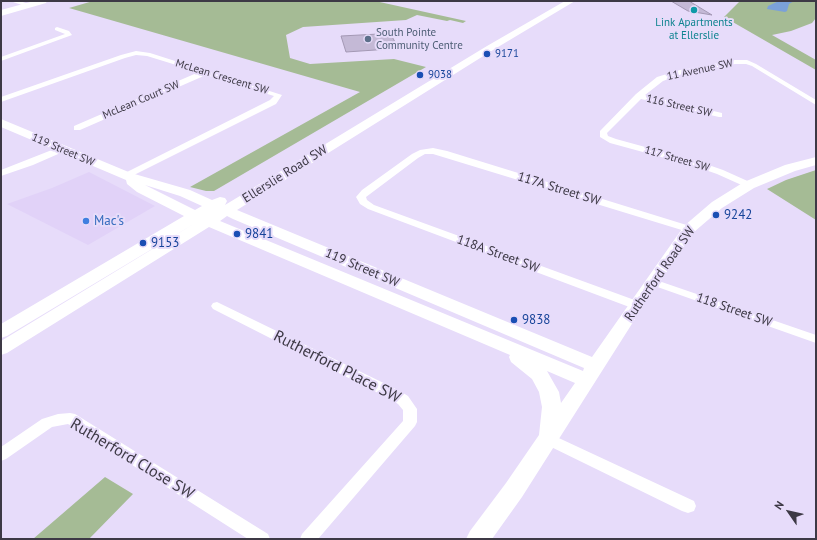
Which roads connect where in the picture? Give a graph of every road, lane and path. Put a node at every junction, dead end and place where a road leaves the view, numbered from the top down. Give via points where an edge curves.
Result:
1 (13, 1) edge
2 (43, 1) edge
3 (562, 1) edge
4 (570, 1) edge
5 (28, 5) junction
6 (538, 9) dead end
7 (1, 13) edge
8 (529, 27) junction
9 (57, 29) dead end
10 (1, 58) edge
11 (206, 72) junction
12 (639, 96) junction
13 (1, 100) edge
14 (816, 103) edge
15 (719, 115) dead end
16 (1, 124) edge
17 (77, 128) dead end
18 (604, 137) joint
19 (62, 150) junction
20 (428, 151) joint
21 (816, 161) edge
22 (1, 173) edge
23 (126, 176) junction
24 (749, 185) junction
25 (219, 208) junction
26 (202, 219) junction
27 (689, 230) junction
28 (653, 282) junction
29 (636, 305) junction
30 (217, 306) dead end
31 (1, 332) edge
32 (816, 339) edge
33 (502, 346) junction
34 (1, 349) edge
35 (592, 373) junction
36 (548, 439) junction
37 (1, 455) edge
38 (688, 506) dead end
39 (262, 539) edge
40 (308, 539) edge
41 (478, 539) edge

1 - 5 street
2 - 5 main road
3 - 8 main road via 546,11
4 - 8 main road, Ellerslie Road SW
5 - 7 main road
6 - 25 main road, Ellerslie Road SW
8 - 25 main road, Ellerslie Road SW
9 - 10 street via 69,35
11 - 13 street, McLean Crescent SW via 148,54 132,54
11 - 17 street, McLean Court SW
11 - 23 street, McLean Crescent SW via 272,92 278,97 273,102
12 - 14 street, 11 Avenue SW via 654,82 674,73 735,62 752,64
12 - 15 street, 116 Street SW
12 - 18 street, 11 Avenue SW via 604,131
16 - 19 main road, 119 Street SW
18 - 24 street, 117 Street SW via 705,166
19 - 22 street
19 - 23 main road, 119 Street SW
20 - 27 street, 117A Street SW via 444,153
20 - 29 street, 118A Street SW via 415,156 364,192 361,200 371,207
21 - 24 main road, Rutherford Road SW via 790,168
23 - 25 main road, 119 Street SW via 185,192
23 - 26 main road, 119 Street SW via 142,189
24 - 27 main road, Rutherford Road SW via 716,205
25 - 26 main road, Ellerslie Road SW
25 - 35 main road, 119 Street SW
26 - 31 main road, Ellerslie Road SW
26 - 33 main road, 119 Street SW
26 - 34 main road, Ellerslie Road SW
27 - 28 main road, Rutherford Road SW
28 - 29 main road, Rutherford Road SW
28 - 32 street, 118 Street SW
29 - 35 main road, Rutherford Road SW
30 - 40 street, Rutherford Place SW via 395,394 410,409 410,422
33 - 35 main road, 119 Street SW
33 - 36 main road via 533,368 549,392 552,407
35 - 36 main road, Rutherford Road SW
36 - 38 street
36 - 41 main road, Rutherford Road SW
37 - 39 street, Rutherford Close SW via 47,423 70,418

